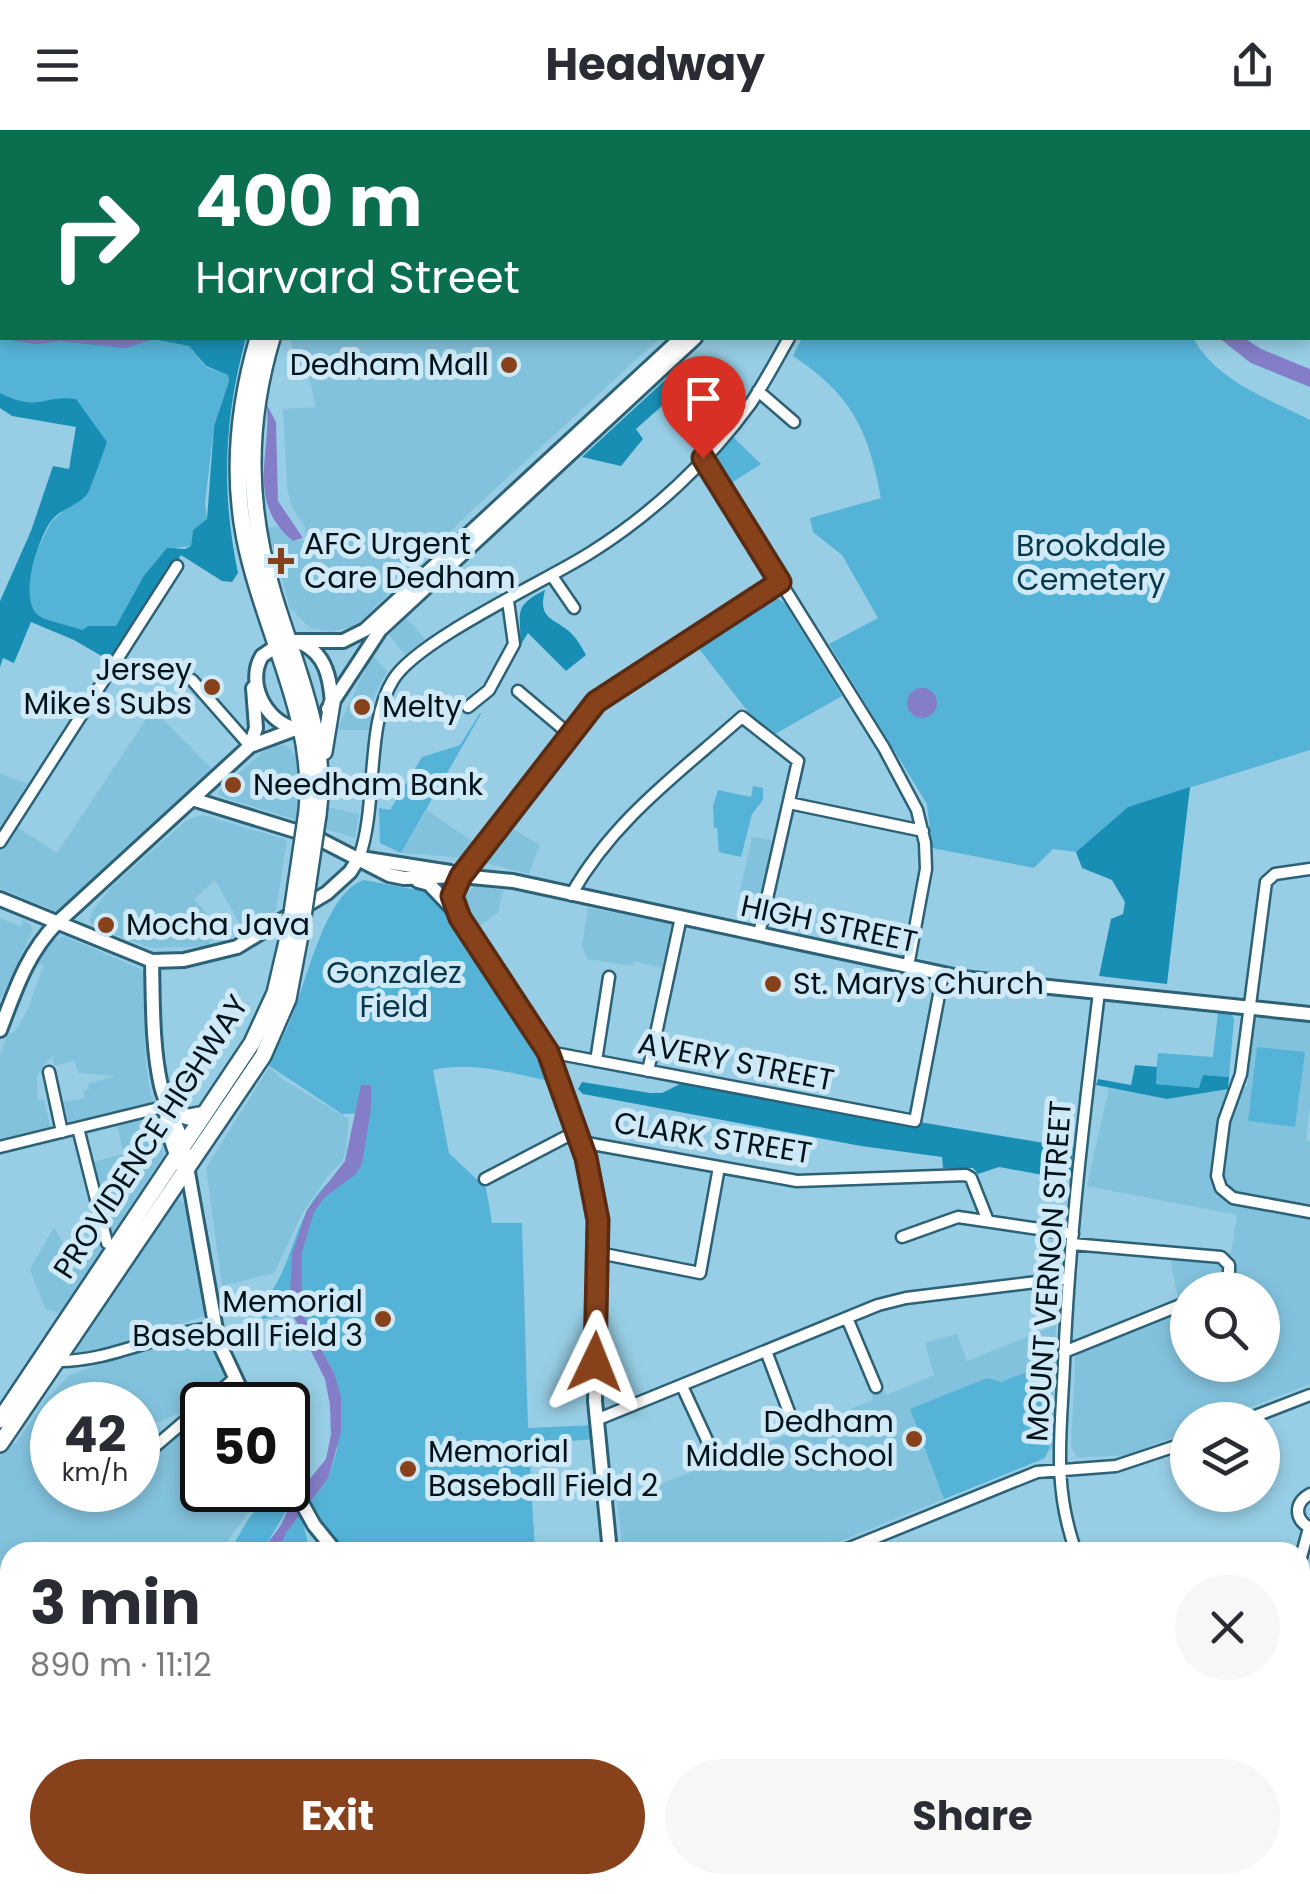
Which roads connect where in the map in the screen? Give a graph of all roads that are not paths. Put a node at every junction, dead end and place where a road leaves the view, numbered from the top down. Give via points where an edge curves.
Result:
1 (258, 340) edge
2 (272, 340) edge
3 (679, 340) edge
4 (694, 340) edge
5 (788, 340) edge
6 (758, 391) junction
7 (794, 422) dead end
8 (703, 458) junction
9 (178, 566) dead end
10 (552, 576) junction
11 (780, 582) junction
12 (508, 601) junction
13 (574, 608) dead end
14 (282, 643) junction
15 (256, 666) junction
16 (192, 680) dead end
17 (518, 691) dead end
18 (332, 703) junction
19 (468, 708) dead end
20 (308, 724) junction
21 (569, 734) junction
22 (250, 746) junction
23 (321, 766) junction
24 (192, 799) junction
25 (789, 803) junction
26 (313, 813) junction
27 (923, 832) junction
28 (0, 842) edge
29 (359, 858) junction
30 (1310, 869) edge
31 (461, 876) junction
32 (404, 878) junction
33 (571, 895) junction
34 (0, 899) edge
35 (460, 918) junction
36 (681, 918) junction
37 (57, 923) junction
38 (295, 932) junction
39 (759, 934) junction
40 (152, 961) junction
41 (908, 966) junction
42 (943, 974) junction
43 (609, 977) dead end
44 (1099, 992) junction
45 (1248, 1006) junction
46 (1310, 1014) edge
47 (0, 1028) edge
48 (548, 1052) junction
49 (596, 1061) junction
50 (648, 1071) junction
51 (49, 1072) dead end
52 (170, 1109) junction
53 (204, 1114) junction
54 (78, 1128) junction
55 (62, 1132) junction
56 (579, 1136) junction
57 (0, 1148) edge
58 (181, 1156) junction
59 (719, 1167) junction
60 (484, 1179) dead end
61 (1310, 1212) edge
62 (988, 1221) junction
63 (902, 1237) dead end
64 (1073, 1239) junction
65 (107, 1244) dead end
66 (598, 1253) junction
67 (1228, 1272) edge
68 (1069, 1278) junction
69 (1170, 1309) edge
70 (847, 1318) junction
71 (214, 1328) junction
72 (766, 1351) junction
73 (1064, 1352) junction
74 (55, 1362) junction
75 (234, 1379) junction
76 (236, 1382) edge
77 (682, 1386) junction
78 (876, 1387) dead end
79 (1310, 1395) edge
80 (1280, 1406) edge
81 (0, 1420) edge
82 (596, 1420) junction
83 (792, 1420) dead end
84 (160, 1441) edge
85 (0, 1444) edge
86 (1170, 1448) edge
87 (712, 1451) dead end
88 (1060, 1468) junction
89 (1310, 1494) edge
90 (307, 1512) edge
91 (1310, 1528) edge
92 (329, 1542) edge
93 (609, 1542) edge
94 (865, 1542) edge
95 (1073, 1542) edge

1 - 14 highway, PROVIDENCE HIGHWAY via 240,417 238,494 251,568
2 - 14 highway, PROVIDENCE HIGHWAY via 254,415 252,492
3 - 14 main road via 365,630 342,641
4 - 18 main road via 380,630
5 - 6 street
6 - 7 street
6 - 8 street
8 - 10 street via 639,518
8 - 11 street
9 - 28 street
10 - 12 street
10 - 13 street
11 - 21 street via 603,696
11 - 27 street via 884,748
12 - 19 street via 514,644 489,690
12 - 29 street via 422,652 391,682
14 - 15 main road
14 - 18 main road via 309,647 319,656
14 - 20 highway, PROVIDENCE HIGHWAY
15 - 20 main road via 266,708 282,724
15 - 22 main road
16 - 22 street
17 - 21 street
18 - 20 main road
18 - 23 highway
20 - 22 main road
20 - 23 highway, PROVIDENCE HIGHWAY
20 - 26 highway, PROVIDENCE HIGHWAY
21 - 31 street
22 - 24 main road
23 - 26 highway, PROVIDENCE HIGHWAY
24 - 29 main road via 303,832
24 - 37 main road
25 - 27 street
25 - 33 street via 798,760 742,717 637,807
25 - 39 street
26 - 38 highway, PROVIDENCE HIGHWAY, bridge
27 - 41 street via 925,883
29 - 31 main road, HIGH STREET
29 - 32 main road, HIGH STREET via 378,872
29 - 40 main road via 327,893 237,948
30 - 45 street via 1275,874 1266,882
31 - 32 main road, HIGH STREET
31 - 33 main road, HIGH STREET
31 - 35 main road via 452,896
32 - 35 main road via 429,884
33 - 36 main road, HIGH STREET
34 - 37 main road
35 - 48 main road
36 - 39 main road, HIGH STREET
36 - 50 street
37 - 40 main road
37 - 47 main road via 29,959
38 - 53 highway, PROVIDENCE HIGHWAY via 264,1021
38 - 58 highway, PROVIDENCE HIGHWAY via 290,992 272,1040
39 - 41 main road, HIGH STREET
40 - 52 main road via 156,1049
41 - 42 main road, HIGH STREET
42 - 44 main road, HIGH STREET
42 - 50 street, AVERY STREET via 915,1121
43 - 49 street
44 - 45 main road, HIGH STREET
44 - 64 street, MOUNT VERNON STREET
45 - 46 main road, HIGH STREET
45 - 61 street via 1218,1182 1233,1198
48 - 49 street, AVERY STREET
48 - 56 main road
49 - 50 street, AVERY STREET
51 - 55 street
52 - 53 highway via 188,1117
52 - 54 street
52 - 58 main road
53 - 58 highway, PROVIDENCE HIGHWAY
54 - 55 street
54 - 65 street
55 - 57 street
56 - 59 street, CLARK STREET
56 - 60 street
56 - 66 main road via 595,1194
58 - 71 main road
58 - 74 highway
58 - 81 highway, PROVIDENCE HIGHWAY
59 - 62 street, CLARK STREET via 810,1182 966,1176
59 - 66 street via 700,1273
62 - 63 street via 954,1217
62 - 64 street
64 - 67 street via 1221,1257
64 - 68 street, MOUNT VERNON STREET
66 - 82 main road
68 - 70 street via 906,1298
68 - 73 street, MOUNT VERNON STREET
69 - 73 street
70 - 72 street
70 - 78 street
71 - 74 street
71 - 75 main road
72 - 77 street
72 - 83 street
73 - 88 street, MOUNT VERNON STREET
74 - 85 highway
75 - 76 main road
75 - 84 street
77 - 82 street
77 - 87 street
79 - 80 street
82 - 93 main road
86 - 88 street via 1116,1466
88 - 94 street
88 - 95 street, MOUNT VERNON STREET
89 - 91 street via 1297,1511
90 - 92 main road

